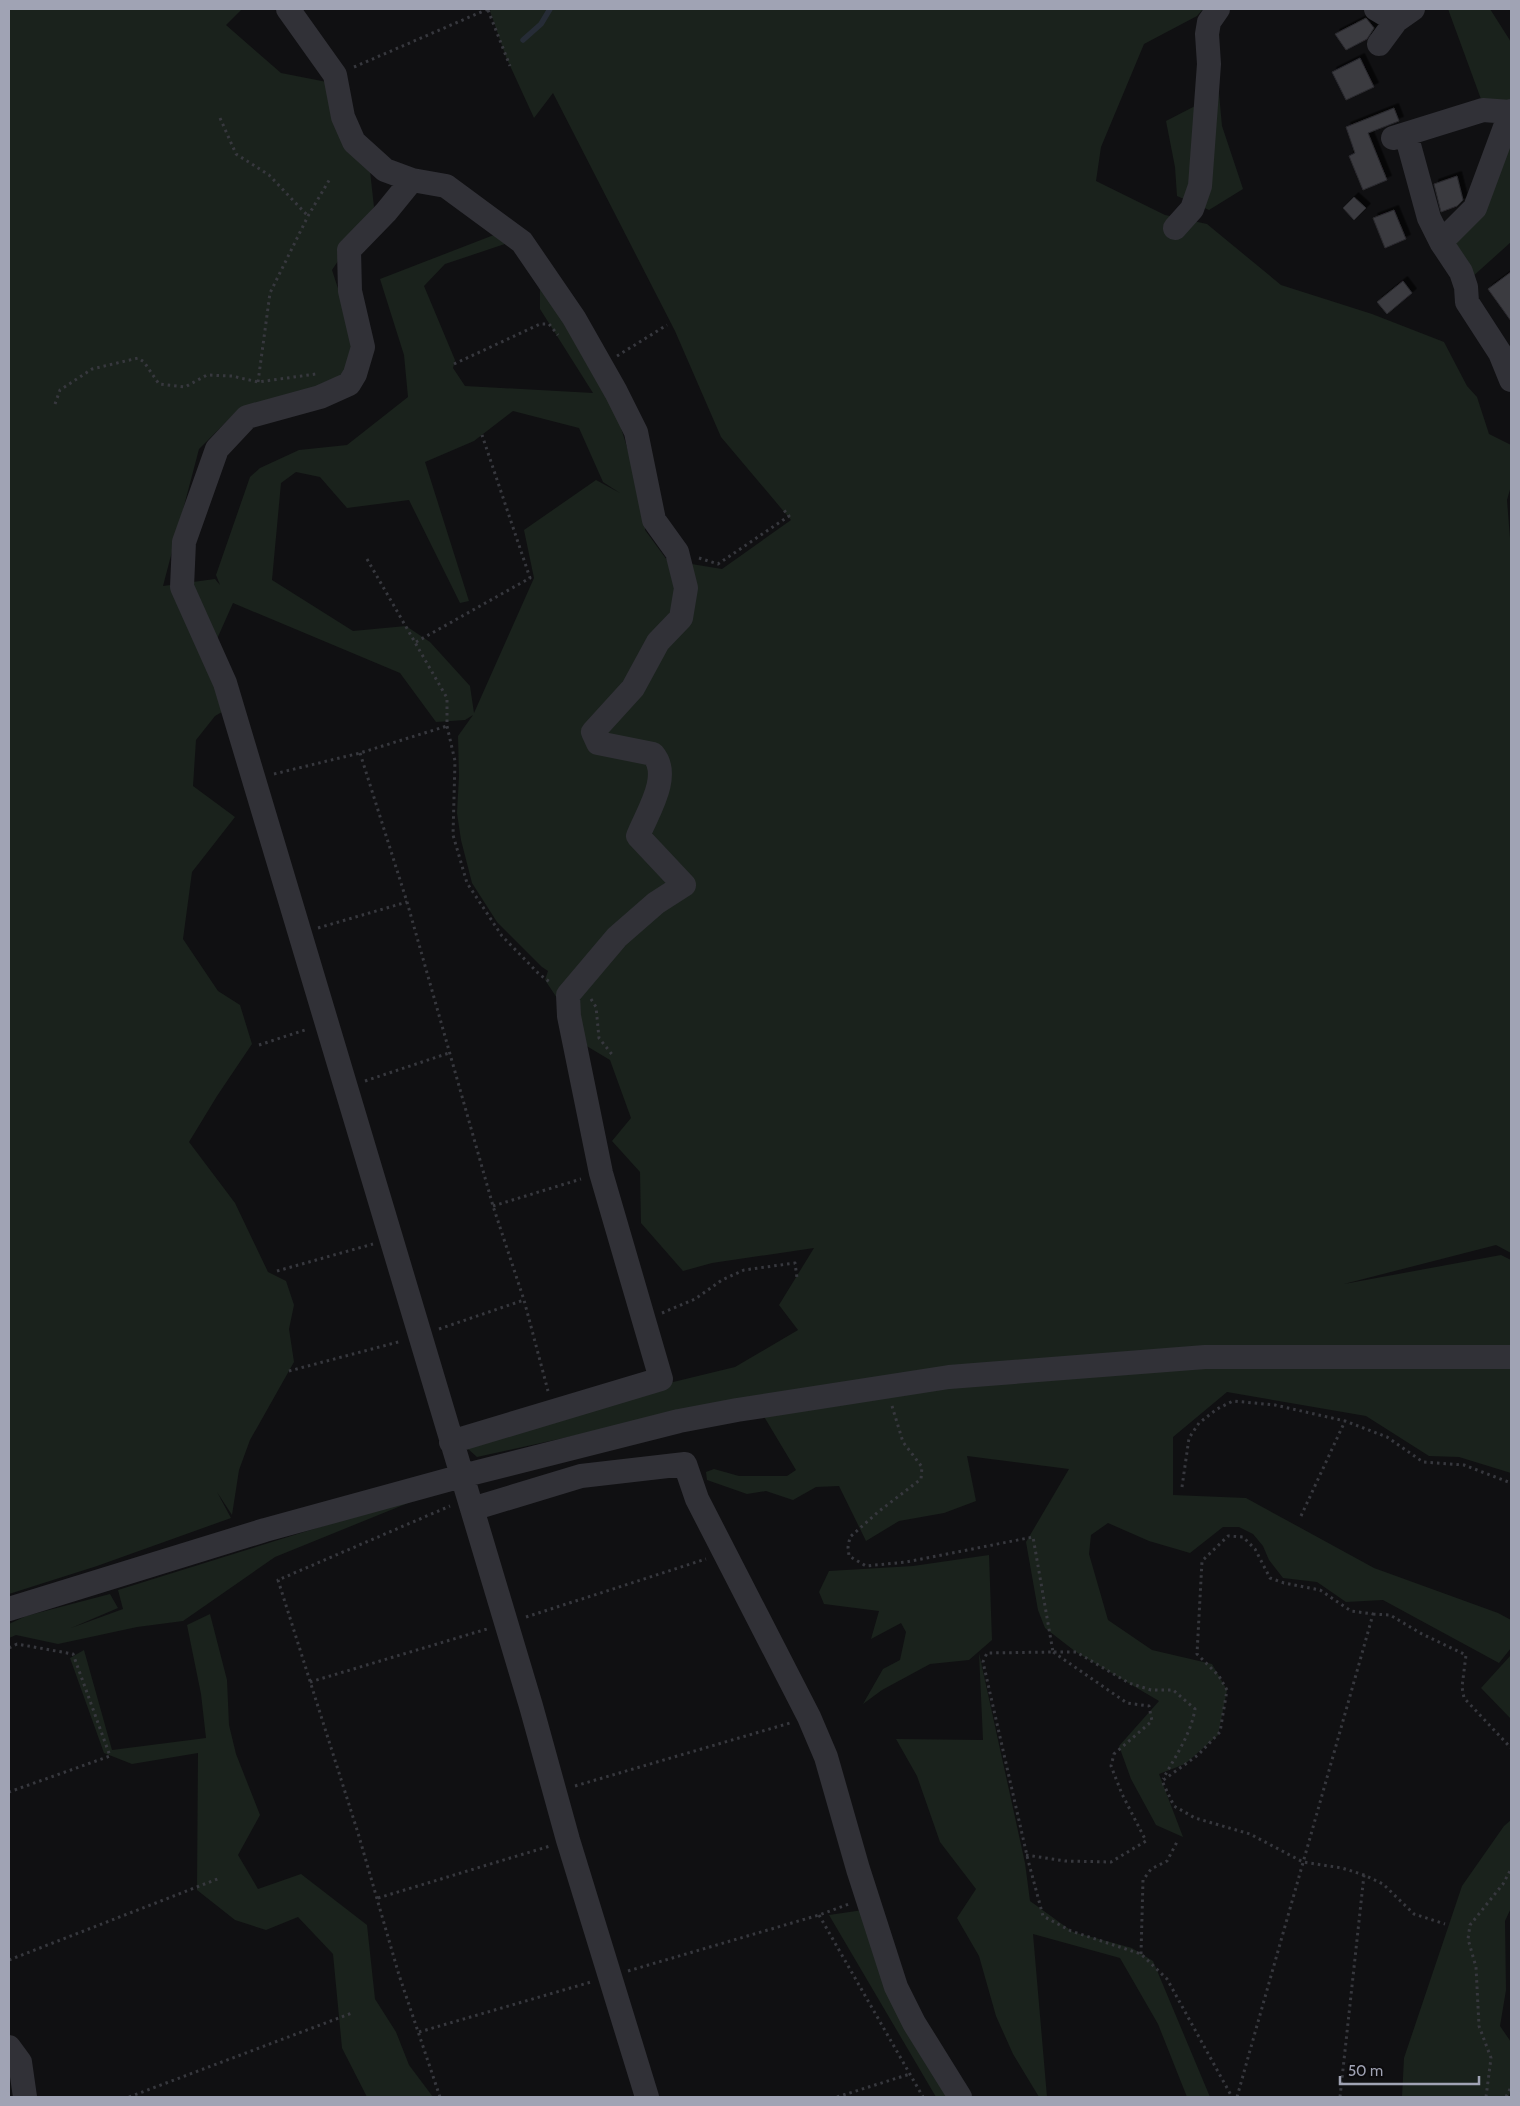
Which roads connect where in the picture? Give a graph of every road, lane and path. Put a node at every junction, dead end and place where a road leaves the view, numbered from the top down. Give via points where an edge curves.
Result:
1 (288, 9) edge
2 (488, 9) edge
3 (1218, 9) edge
4 (1376, 9) edge
5 (1405, 15) edge
6 (1379, 44) dead end
7 (510, 66) dead end
8 (335, 75) junction
9 (1511, 111) edge
10 (220, 118) dead end
11 (331, 177) dead end
12 (412, 180) junction
13 (308, 216) junction
14 (1175, 228) dead end
15 (1441, 242) junction
16 (667, 324) dead end
17 (561, 339) dead end
18 (454, 364) dead end
19 (602, 366) junction
20 (319, 374) dead end
21 (1511, 380) edge
22 (258, 382) junction
23 (55, 404) dead end
24 (482, 434) dead end
25 (782, 508) dead end
26 (677, 552) junction
27 (367, 559) dead end
28 (416, 642) junction
29 (447, 726) junction
30 (360, 753) junction
31 (254, 779) junction
32 (407, 902) junction
33 (301, 934) junction
34 (574, 988) junction
35 (326, 1024) junction
36 (259, 1045) dead end
37 (448, 1053) junction
38 (614, 1057) dead end
39 (345, 1087) junction
40 (601, 1173) junction
41 (493, 1206) junction
42 (390, 1239) junction
43 (277, 1271) dead end
44 (797, 1278) dead end
45 (524, 1300) junction
46 (645, 1320) junction
47 (420, 1336) junction
48 (1511, 1357) edge
49 (289, 1372) dead end
50 (886, 1386) junction
51 (553, 1411) junction
52 (1345, 1421) junction
53 (451, 1442) junction
54 (462, 1476) junction
55 (1511, 1482) edge
56 (1182, 1487) dead end
57 (470, 1504) junction
58 (1301, 1516) dead end
59 (726, 1553) junction
60 (9, 1609) edge
61 (1373, 1614) junction
62 (506, 1623) junction
63 (9, 1648) edge
64 (1053, 1652) junction
65 (310, 1682) junction
66 (810, 1718) junction
67 (1511, 1748) edge
68 (1162, 1781) junction
69 (9, 1792) edge
70 (555, 1792) junction
71 (568, 1840) junction
72 (1178, 1840) dead end
73 (1026, 1854) junction
74 (1303, 1862) junction
75 (1511, 1869) edge
76 (1364, 1875) junction
77 (220, 1878) dead end
78 (867, 1897) junction
79 (378, 1898) junction
80 (819, 1915) junction
81 (1445, 1924) dead end
82 (1141, 1954) junction
83 (9, 1960) edge
84 (610, 1977) junction
85 (352, 2012) dead end
86 (419, 2032) junction
87 (9, 2048) edge
88 (910, 2074) junction
89 (1511, 2087) edge
90 (25, 2097) edge
91 (129, 2097) edge
92 (440, 2097) edge
93 (647, 2097) edge
94 (837, 2097) edge
95 (923, 2097) edge
96 (960, 2097) edge
97 (1232, 2097) edge
98 (1236, 2097) edge
99 (1340, 2097) edge
100 (1486, 2097) edge
101 (1506, 2097) edge

1 - 8 street
2 - 7 path
2 - 8 path
3 - 14 street via 1209,22 1207,34 1209,64 1200,186 1192,209
4 - 5 street
5 - 6 street
8 - 12 street via 343,117 354,142 385,170
9 - 15 street via 1475,208
9 - 15 street via 1483,110 1400,136 1428,218
10 - 13 path via 236,154 269,175
11 - 13 path
12 - 19 street via 446,186 522,242
12 - 31 street via 349,250 350,291 363,347 349,384 320,398 247,417 217,449 184,542 182,588 224,683
13 - 22 path via 270,293
15 - 21 street via 1461,272 1467,302 1500,353
16 - 19 path
17 - 18 path via 550,324 540,324
19 - 26 street via 636,432 654,520
20 - 22 path
22 - 23 path via 206,375 185,387 160,384 138,358 92,368 60,390
24 - 28 path via 530,578
25 - 26 path via 789,516 718,564
26 - 34 street via 686,588 681,618 658,642 633,688 593,732 598,743 653,754 658,761 660,781 638,836 684,885 656,903 618,937
27 - 28 path
28 - 29 path via 447,698
29 - 30 path
29 - 34 path via 455,761 453,835 467,883 502,936 539,974
30 - 31 path
30 - 32 path
31 - 33 street
32 - 33 path
32 - 37 path
33 - 35 street
34 - 38 path via 596,1007 599,1038
34 - 40 street via 569,1016
35 - 36 path
35 - 39 street
37 - 39 path
37 - 41 path
39 - 42 street
40 - 41 path
40 - 46 street
41 - 45 path
42 - 43 path
42 - 47 street
44 - 46 path via 795,1263 744,1270 722,1280 695,1299
45 - 47 path
45 - 51 path
46 - 51 street via 661,1379
47 - 49 path
47 - 53 street
48 - 50 street via 1205,1357 1005,1371
50 - 54 street via 679,1421
50 - 64 path via 903,1442 922,1467 921,1479 850,1537 848,1556 866,1566 906,1562 1033,1537
51 - 53 street
52 - 55 path via 1387,1437 1423,1462 1464,1465
52 - 56 path via 1275,1405 1233,1401 1199,1423 1189,1438
52 - 58 path
53 - 54 street
54 - 57 street
54 - 60 street via 265,1530
57 - 59 street via 581,1476 685,1464 697,1499
57 - 62 street
57 - 65 path via 278,1580
59 - 62 path
59 - 66 street
61 - 67 path via 1390,1616 1466,1655 1464,1698
61 - 68 path via 1350,1611 1320,1590 1270,1578 1255,1549 1243,1537 1228,1536 1202,1561 1197,1654 1219,1676 1227,1690 1220,1732 1198,1755
61 - 74 path
62 - 65 path
62 - 70 street
63 - 69 path via 17,1644 73,1654 110,1756
64 - 68 path via 1076,1652 1129,1683 1151,1690 1173,1690 1195,1708 1182,1744
64 - 73 path via 987,1654 983,1662
64 - 73 path via 1127,1702 1149,1706 1152,1721 1114,1754 1111,1766 1146,1841 1111,1862 1065,1861
65 - 79 path
66 - 70 path
66 - 78 street via 826,1757
68 - 74 path via 1174,1806 1195,1818 1250,1834
70 - 71 street
71 - 79 path
71 - 84 street
72 - 82 path via 1167,1862 1151,1869 1144,1880
73 - 82 path via 1043,1916 1071,1931
74 - 76 path
74 - 98 path
75 - 100 path via 1470,1925 1468,1939 1476,1968 1479,2026 1491,2058
76 - 81 path via 1383,1884 1414,1914
76 - 99 path
77 - 83 path
78 - 80 path
78 - 96 street via 896,1987 914,2023
79 - 86 path
80 - 84 path
80 - 88 path
82 - 97 path via 1167,1980
84 - 86 path
84 - 93 street
85 - 91 path
86 - 92 path
87 - 90 street via 20,2062
88 - 94 path
88 - 95 path
89 - 101 path

